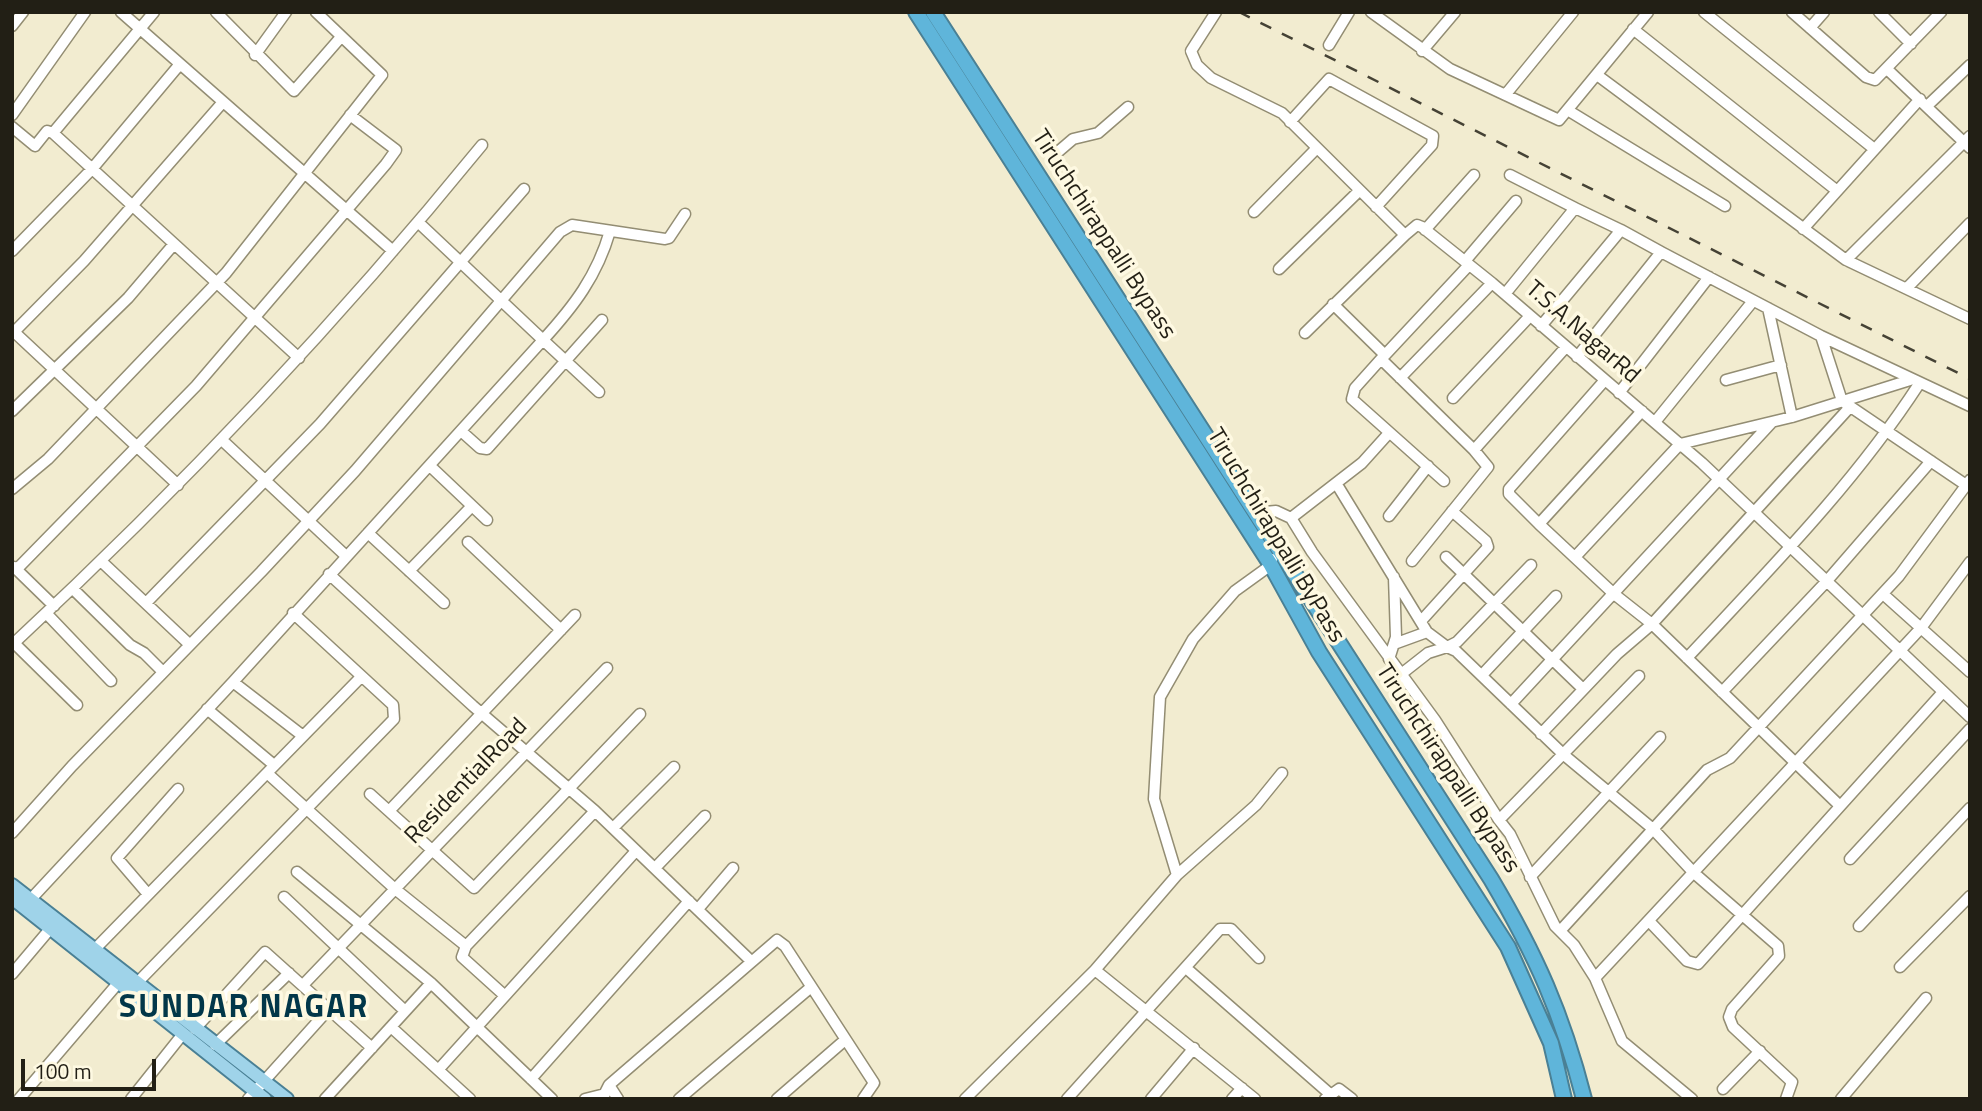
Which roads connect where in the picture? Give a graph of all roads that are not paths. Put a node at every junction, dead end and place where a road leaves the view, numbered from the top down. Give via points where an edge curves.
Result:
1 (23, 12) edge
2 (85, 12) edge
3 (121, 12) edge
4 (154, 12) edge
5 (216, 12) edge
6 (286, 12) edge
7 (316, 12) edge
8 (916, 12) edge
9 (933, 12) edge
10 (1216, 12) edge
11 (1349, 12) edge
12 (1371, 12) edge
13 (1454, 12) edge
14 (1573, 12) edge
15 (1648, 12) edge
16 (1704, 12) edge
17 (1792, 12) edge
18 (1824, 12) edge
19 (1879, 12) edge
20 (1941, 12) edge
21 (12, 26) edge
22 (1810, 28) junction
23 (140, 29) junction
24 (1633, 29) junction
25 (341, 37) junction
26 (1911, 44) junction
27 (1329, 45) dead end
28 (1422, 51) junction
29 (255, 55) junction
30 (180, 64) junction
31 (1970, 65) edge
32 (1888, 70) junction
33 (1597, 75) junction
34 (1506, 94) junction
35 (223, 102) junction
36 (1923, 103) junction
37 (1128, 107) dead end
38 (1569, 111) junction
39 (12, 115) edge
40 (350, 115) junction
41 (1290, 122) junction
42 (12, 127) edge
43 (53, 133) junction
44 (1968, 142) edge
45 (482, 145) dead end
46 (1317, 148) junction
47 (1873, 148) junction
48 (1059, 151) dead end
49 (92, 169) junction
50 (305, 174) junction
51 (1474, 175) dead end
52 (1510, 175) dead end
53 (524, 188) dead end
54 (1836, 190) junction
55 (1359, 191) junction
56 (1516, 201) dead end
57 (132, 206) junction
58 (1725, 206) dead end
59 (1376, 207) junction
60 (1575, 208) junction
61 (347, 211) junction
62 (1254, 212) dead end
63 (685, 214) dead end
64 (419, 223) junction
65 (1392, 223) junction
66 (1970, 223) edge
67 (1803, 229) junction
68 (1425, 230) junction
69 (1621, 230) junction
70 (610, 231) junction
71 (1405, 235) junction
72 (174, 244) junction
73 (1392, 247) junction
74 (12, 251) edge
75 (393, 251) junction
76 (1661, 252) junction
77 (1846, 260) junction
78 (461, 262) junction
79 (1467, 263) junction
80 (1279, 269) dead end
81 (1709, 277) junction
82 (216, 282) junction
83 (1492, 283) junction
84 (1907, 288) junction
85 (1505, 294) junction
86 (1754, 301) junction
87 (502, 302) junction
88 (1333, 304) junction
89 (1768, 308) junction
90 (1530, 316) junction
91 (256, 318) junction
92 (1970, 319) edge
93 (602, 320) dead end
94 (1541, 326) junction
95 (13, 332) edge
96 (1305, 333) dead end
97 (1821, 336) junction
98 (543, 340) junction
99 (1566, 347) junction
100 (1383, 357) junction
101 (1577, 357) junction
102 (299, 358) junction
103 (566, 360) junction
104 (1781, 365) junction
105 (54, 369) junction
106 (1400, 378) junction
107 (1605, 380) junction
108 (1726, 380) dead end
109 (1914, 382) junction
110 (599, 392) dead end
111 (1619, 393) junction
112 (1453, 398) dead end
113 (1846, 404) junction
114 (1970, 406) edge
115 (96, 408) junction
116 (12, 411) edge
117 (1642, 411) junction
118 (1792, 417) junction
119 (1655, 422) junction
120 (1773, 422) junction
121 (461, 431) junction
122 (1389, 433) junction
123 (1887, 433) junction
124 (223, 441) junction
125 (1680, 444) junction
126 (136, 446) junction
127 (1474, 450) junction
128 (1931, 461) junction
129 (430, 466) junction
130 (1428, 466) junction
131 (1719, 479) junction
132 (266, 481) junction
133 (1444, 481) dead end
134 (1234, 482) junction
135 (1968, 482) edge
136 (1336, 483) junction
137 (178, 485) junction
138 (12, 489) edge
139 (472, 506) junction
140 (1452, 511) junction
141 (1254, 513) junction
142 (1755, 513) junction
143 (1389, 516) dead end
144 (1291, 518) junction
145 (487, 520) dead end
146 (309, 521) junction
147 (1539, 524) junction
148 (368, 533) junction
149 (468, 542) dead end
150 (1790, 548) junction
151 (346, 556) junction
152 (1575, 556) junction
153 (1446, 557) dead end
154 (1412, 561) dead end
155 (102, 562) junction
156 (1970, 562) edge
157 (1287, 564) junction
158 (1271, 565) junction
159 (1531, 565) dead end
160 (15, 567) edge
161 (409, 571) junction
162 (329, 574) junction
163 (1464, 574) junction
164 (1394, 575) junction
165 (1826, 582) junction
166 (73, 589) junction
167 (1614, 594) junction
168 (1883, 594) junction
169 (1556, 596) dead end
170 (146, 603) junction
171 (444, 603) dead end
172 (1494, 605) junction
173 (54, 606) junction
174 (46, 613) junction
175 (293, 613) junction
176 (575, 615) dead end
177 (1862, 616) junction
178 (1422, 620) junction
179 (1652, 624) junction
180 (1921, 628) junction
181 (561, 630) junction
182 (1427, 632) junction
183 (1523, 633) junction
184 (13, 643) edge
185 (1394, 643) junction
186 (189, 644) junction
187 (1447, 647) junction
188 (1900, 651) junction
189 (1319, 652) junction
190 (1687, 658) junction
191 (1389, 659) junction
192 (1553, 659) junction
193 (607, 667) dead end
194 (162, 671) junction
195 (1970, 672) edge
196 (1401, 675) junction
197 (1482, 675) junction
198 (1639, 676) dead end
199 (361, 677) junction
200 (111, 681) dead end
201 (233, 682) junction
202 (1583, 689) junction
203 (1722, 692) junction
204 (1943, 692) junction
205 (1511, 704) junction
206 (77, 705) dead end
207 (206, 709) junction
208 (482, 713) junction
209 (640, 714) dead end
210 (1970, 717) edge
211 (1759, 727) junction
212 (1970, 729) edge
213 (1541, 734) junction
214 (303, 736) junction
215 (1660, 737) dead end
216 (526, 751) junction
217 (1564, 755) junction
218 (1796, 763) junction
219 (674, 766) dead end
220 (270, 769) junction
221 (1282, 773) dead end
222 (569, 788) junction
223 (178, 789) dead end
224 (1609, 792) junction
225 (370, 794) dead end
226 (1839, 805) junction
227 (1970, 808) edge
228 (307, 810) junction
229 (389, 811) junction
230 (595, 811) junction
231 (705, 816) dead end
232 (1499, 820) junction
233 (613, 828) junction
234 (1653, 829) junction
235 (12, 833) edge
236 (431, 849) junction
237 (635, 852) junction
238 (1850, 859) dead end
239 (655, 868) junction
240 (733, 868) dead end
241 (298, 872) dead end
242 (1694, 873) junction
243 (1177, 875) junction
244 (1531, 877) junction
245 (12, 885) edge
246 (394, 889) junction
247 (147, 893) junction
248 (1970, 896) edge
249 (284, 897) dead end
250 (12, 898) edge
251 (31, 899) junction
252 (694, 905) junction
253 (1740, 914) junction
254 (43, 916) junction
255 (1649, 921) junction
256 (359, 926) junction
257 (1859, 926) dead end
258 (50, 929) junction
259 (1560, 932) junction
260 (466, 946) junction
261 (338, 948) junction
262 (95, 949) junction
263 (1259, 958) dead end
264 (751, 961) junction
265 (1900, 967) dead end
266 (1186, 968) junction
267 (1096, 970) junction
268 (289, 973) junction
269 (12, 974) edge
270 (1595, 978) junction
271 (119, 982) junction
272 (137, 983) junction
273 (431, 983) junction
274 (303, 985) junction
275 (810, 988) junction
276 (504, 995) junction
277 (1926, 998) dead end
278 (329, 1009) junction
279 (405, 1011) junction
280 (1149, 1012) junction
281 (391, 1027) junction
282 (477, 1027) junction
283 (188, 1032) junction
284 (845, 1040) junction
285 (215, 1045) junction
286 (372, 1048) junction
287 (1194, 1048) junction
288 (1760, 1052) junction
289 (439, 1069) junction
290 (531, 1079) junction
291 (12, 1088) edge
292 (1242, 1088) junction
293 (1723, 1089) dead end
294 (257, 1092) edge
295 (605, 1093) edge
296 (1328, 1097) edge
297 (22, 1098) edge
298 (131, 1099) edge
299 (287, 1099) edge
300 (325, 1099) edge
301 (470, 1099) edge
302 (552, 1099) edge
303 (585, 1099) edge
304 (618, 1099) edge
305 (679, 1099) edge
306 (777, 1099) edge
307 (863, 1099) edge
308 (965, 1099) edge
309 (1067, 1099) edge
310 (1151, 1099) edge
311 (1231, 1099) edge
312 (1255, 1099) edge
313 (1352, 1099) edge
314 (1564, 1099) edge
315 (1584, 1099) edge
316 (1692, 1099) edge
317 (1786, 1099) edge
318 (1841, 1099) edge

1 - 21 street
2 - 39 street
3 - 23 street
4 - 23 street
5 - 29 street
6 - 29 street
7 - 25 street
8 - 158 highway, Tiruchchirappalli ByPass
9 - 134 highway, Tiruchchirappalli Bypass
10 - 41 street via 1191,58 1212,78 1282,113
11 - 27 street
12 - 28 street
13 - 28 street
14 - 34 street
15 - 24 street
16 - 47 street
17 - 22 street
18 - 22 street
19 - 26 street
20 - 26 street
22 - 32 street via 1870,79
23 - 30 street
23 - 43 street
24 - 33 street
24 - 54 street
25 - 29 street via 294,91
25 - 40 street via 382,75
26 - 32 street
28 - 34 street
30 - 35 street
30 - 49 street
31 - 36 street
32 - 36 street
33 - 38 street
33 - 67 street
34 - 38 street via 1555,120
35 - 50 street
35 - 57 street
36 - 44 street
36 - 47 street
37 - 48 street via 1098,133 1073,139
38 - 58 street
40 - 50 street
40 - 61 street via 396,150
41 - 46 street
41 - 59 street via 1329,79 1433,136 1432,145
42 - 43 street via 35,146 47,131
43 - 49 street
44 - 77 street
45 - 64 street
46 - 55 street
46 - 62 street
47 - 54 street
49 - 57 street
49 - 74 street
50 - 61 street
50 - 82 street
51 - 68 street
52 - 60 street
53 - 78 street
54 - 67 street
55 - 59 street
55 - 80 street
56 - 79 street
57 - 72 street
57 - 95 street
59 - 65 street
60 - 69 street
60 - 85 street
61 - 75 street
61 - 91 street
63 - 70 street via 665,239
64 - 75 street
64 - 78 street
65 - 71 street
65 - 73 street
66 - 84 street
67 - 77 street
68 - 71 street via 1417,225
68 - 79 street, T.S.A.NagarRd
69 - 76 street
69 - 94 street
70 - 87 street via 565,228
70 - 98 street via 585,290
71 - 73 street
72 - 82 street
72 - 105 street via 128,298
73 - 88 street
75 - 102 street
76 - 81 street
76 - 101 street
77 - 84 street
78 - 87 street
78 - 132 street
79 - 83 street, T.S.A.NagarRd
79 - 100 street
81 - 86 street
81 - 111 street
82 - 91 street
82 - 115 street
83 - 85 street, T.S.A.NagarRd
83 - 106 street
84 - 92 street
85 - 90 street, T.S.A.NagarRd
86 - 89 street
86 - 119 street
87 - 98 street
87 - 146 street
88 - 96 street
88 - 100 street
89 - 97 street
89 - 104 street
90 - 94 street, T.S.A.NagarRd
90 - 112 street
91 - 102 street
91 - 126 street
93 - 103 street
94 - 99 street, T.S.A.NagarRd
95 - 105 street
97 - 109 street
97 - 113 street
98 - 103 street
98 - 121 street
99 - 101 street, T.S.A.NagarRd
99 - 127 street
100 - 106 street
100 - 122 street via 1355,388 1352,399
101 - 107 street, T.S.A.NagarRd
102 - 124 street
103 - 110 street
103 - 121 street via 487,449
104 - 108 street
104 - 118 street
105 - 115 street
105 - 116 street
106 - 127 street
107 - 111 street, T.S.A.NagarRd
107 - 147 street via 1509,489
109 - 113 street
109 - 114 street
109 - 123 street
111 - 117 street, T.S.A.NagarRd
113 - 118 street
113 - 123 street
113 - 142 street
115 - 126 street
115 - 138 street
117 - 119 street, T.S.A.NagarRd
117 - 147 street
118 - 120 street
119 - 125 street, T.S.A.NagarRd
120 - 125 street
120 - 131 street
121 - 129 street
122 - 130 street
122 - 136 street
123 - 128 street
123 - 150 street
124 - 132 street
124 - 137 street
125 - 131 street, T.S.A.NagarRd
125 - 152 street
126 - 137 street
126 - 160 street
127 - 140 street via 1488,467
128 - 135 street
128 - 165 street
129 - 139 street
129 - 148 street
130 - 133 street
130 - 143 street
131 - 142 street, T.S.A.NagarRd
131 - 167 street
132 - 146 street
132 - 170 street
134 - 141 highway, Tiruchchirappalli Bypass
134 - 158 street, Tiruchchirappalli Bypass via 1236,496 1273,553
135 - 168 street
136 - 144 street
136 - 164 street
137 - 155 street
139 - 145 street
139 - 161 street
140 - 154 street
140 - 163 street via 1488,547
141 - 144 street via 1276,511
141 - 157 highway, Tiruchchirappalli Bypass
142 - 150 street, T.S.A.NagarRd
142 - 179 street
144 - 191 street
146 - 151 street
146 - 186 street
147 - 152 street
148 - 151 street
148 - 161 street
149 - 181 street
150 - 165 street, T.S.A.NagarRd
150 - 190 street
151 - 162 street
152 - 167 street
153 - 163 street
155 - 166 street
155 - 170 street
156 - 180 street
157 - 189 highway via 1283,577
157 - 315 highway, Tiruchchirappalli Bypass via 1522,932 1568,1034
158 - 189 highway, Tiruchchirappalli ByPass
158 - 243 street via 1235,591 1193,639 1160,697 1154,799
159 - 172 street
160 - 173 street
161 - 171 street
162 - 175 street
162 - 208 street
163 - 172 street
163 - 178 street
164 - 178 street
164 - 185 street
165 - 177 street, T.S.A.NagarRd
165 - 203 street
166 - 173 street
166 - 194 street
167 - 179 street
167 - 192 street
168 - 177 street
168 - 180 street
169 - 183 street
170 - 186 street
172 - 183 street
172 - 187 street
173 - 174 street
174 - 184 street
174 - 200 street
175 - 199 street
175 - 201 street
176 - 181 street, ResidentialRoad
177 - 188 street, T.S.A.NagarRd
177 - 211 street
178 - 182 street
179 - 190 street
179 - 202 street
180 - 188 street
180 - 195 street
181 - 208 street, ResidentialRoad
182 - 185 street
182 - 187 street
183 - 192 street
183 - 197 street
184 - 206 street
185 - 191 street
186 - 194 street
187 - 196 street via 1427,653
187 - 197 street
188 - 204 street, T.S.A.NagarRd
188 - 218 street
189 - 314 highway, Tiruchchirappalli ByPass via 1508,947 1551,1043
190 - 203 street
191 - 196 street
192 - 202 street
192 - 205 street
193 - 216 street, ResidentialRoad
194 - 235 street
196 - 232 street
197 - 205 street
198 - 217 street
199 - 214 street
199 - 228 street via 393,705 394,719
201 - 207 street
201 - 214 street
202 - 213 street
203 - 211 street
204 - 210 street, T.S.A.NagarRd
204 - 226 street
205 - 213 street
207 - 220 street
207 - 251 street
208 - 216 street
208 - 229 street, ResidentialRoad
209 - 222 street
211 - 218 street
211 - 234 street via 1730,758 1707,770
212 - 238 street
213 - 217 street
214 - 220 street
215 - 224 street
216 - 222 street
216 - 236 street, ResidentialRoad
217 - 224 street
217 - 232 street
218 - 226 street
218 - 242 street
219 - 233 street
220 - 228 street
220 - 247 street
221 - 243 street via 1255,806
222 - 230 street
222 - 236 street via 474,888
223 - 247 street via 117,858
224 - 234 street
224 - 244 street
225 - 229 street
226 - 253 street
227 - 257 street
228 - 246 street
228 - 272 street
229 - 236 street
230 - 233 street
230 - 260 street
231 - 239 street
232 - 244 street
233 - 237 street
234 - 242 street
234 - 259 street
236 - 246 street, ResidentialRoad
237 - 239 street
237 - 276 street
239 - 252 street
240 - 252 street
241 - 256 street
242 - 253 street
242 - 255 street
243 - 267 street
244 - 259 street
245 - 251 main road
246 - 256 street, ResidentialRoad
246 - 260 street
247 - 262 street
248 - 265 street
249 - 261 street
250 - 254 main road
251 - 254 main road
252 - 264 street
252 - 290 street
253 - 255 street via 1698,964 1692,965
253 - 288 street via 1780,951 1729,1017 1733,1027
254 - 258 main road
254 - 262 main road
255 - 270 street
256 - 261 street, ResidentialRoad
256 - 273 street
258 - 269 street
258 - 271 main road
259 - 270 street via 1574,944
260 - 276 street via 462,957
261 - 274 street, ResidentialRoad
261 - 279 street
262 - 272 main road
263 - 266 street via 1226,928 1220,929
264 - 275 street via 777,940 782,942
264 - 295 street
266 - 280 street
266 - 296 street
267 - 280 street
267 - 308 street
268 - 274 street
268 - 283 street via 265,952
268 - 285 street
270 - 316 street via 1622,1041
271 - 283 main road
271 - 297 street
272 - 283 main road
273 - 279 street
273 - 282 street
274 - 278 street
275 - 284 street
275 - 305 street
276 - 282 street
277 - 318 street
278 - 286 street
278 - 294 street
279 - 281 street
280 - 287 street
280 - 309 street
281 - 286 street
281 - 289 street
282 - 289 street
282 - 290 street
283 - 285 main road
283 - 294 main road
283 - 298 street
284 - 306 street
284 - 307 street via 874,1083
285 - 294 main road
286 - 300 street
287 - 292 street
287 - 310 street
288 - 293 street
288 - 317 street via 1792,1082
289 - 301 street
290 - 302 street
291 - 297 street
292 - 311 street
292 - 312 street
294 - 299 main road
295 - 303 street
295 - 304 street
296 - 313 street via 1339,1089

